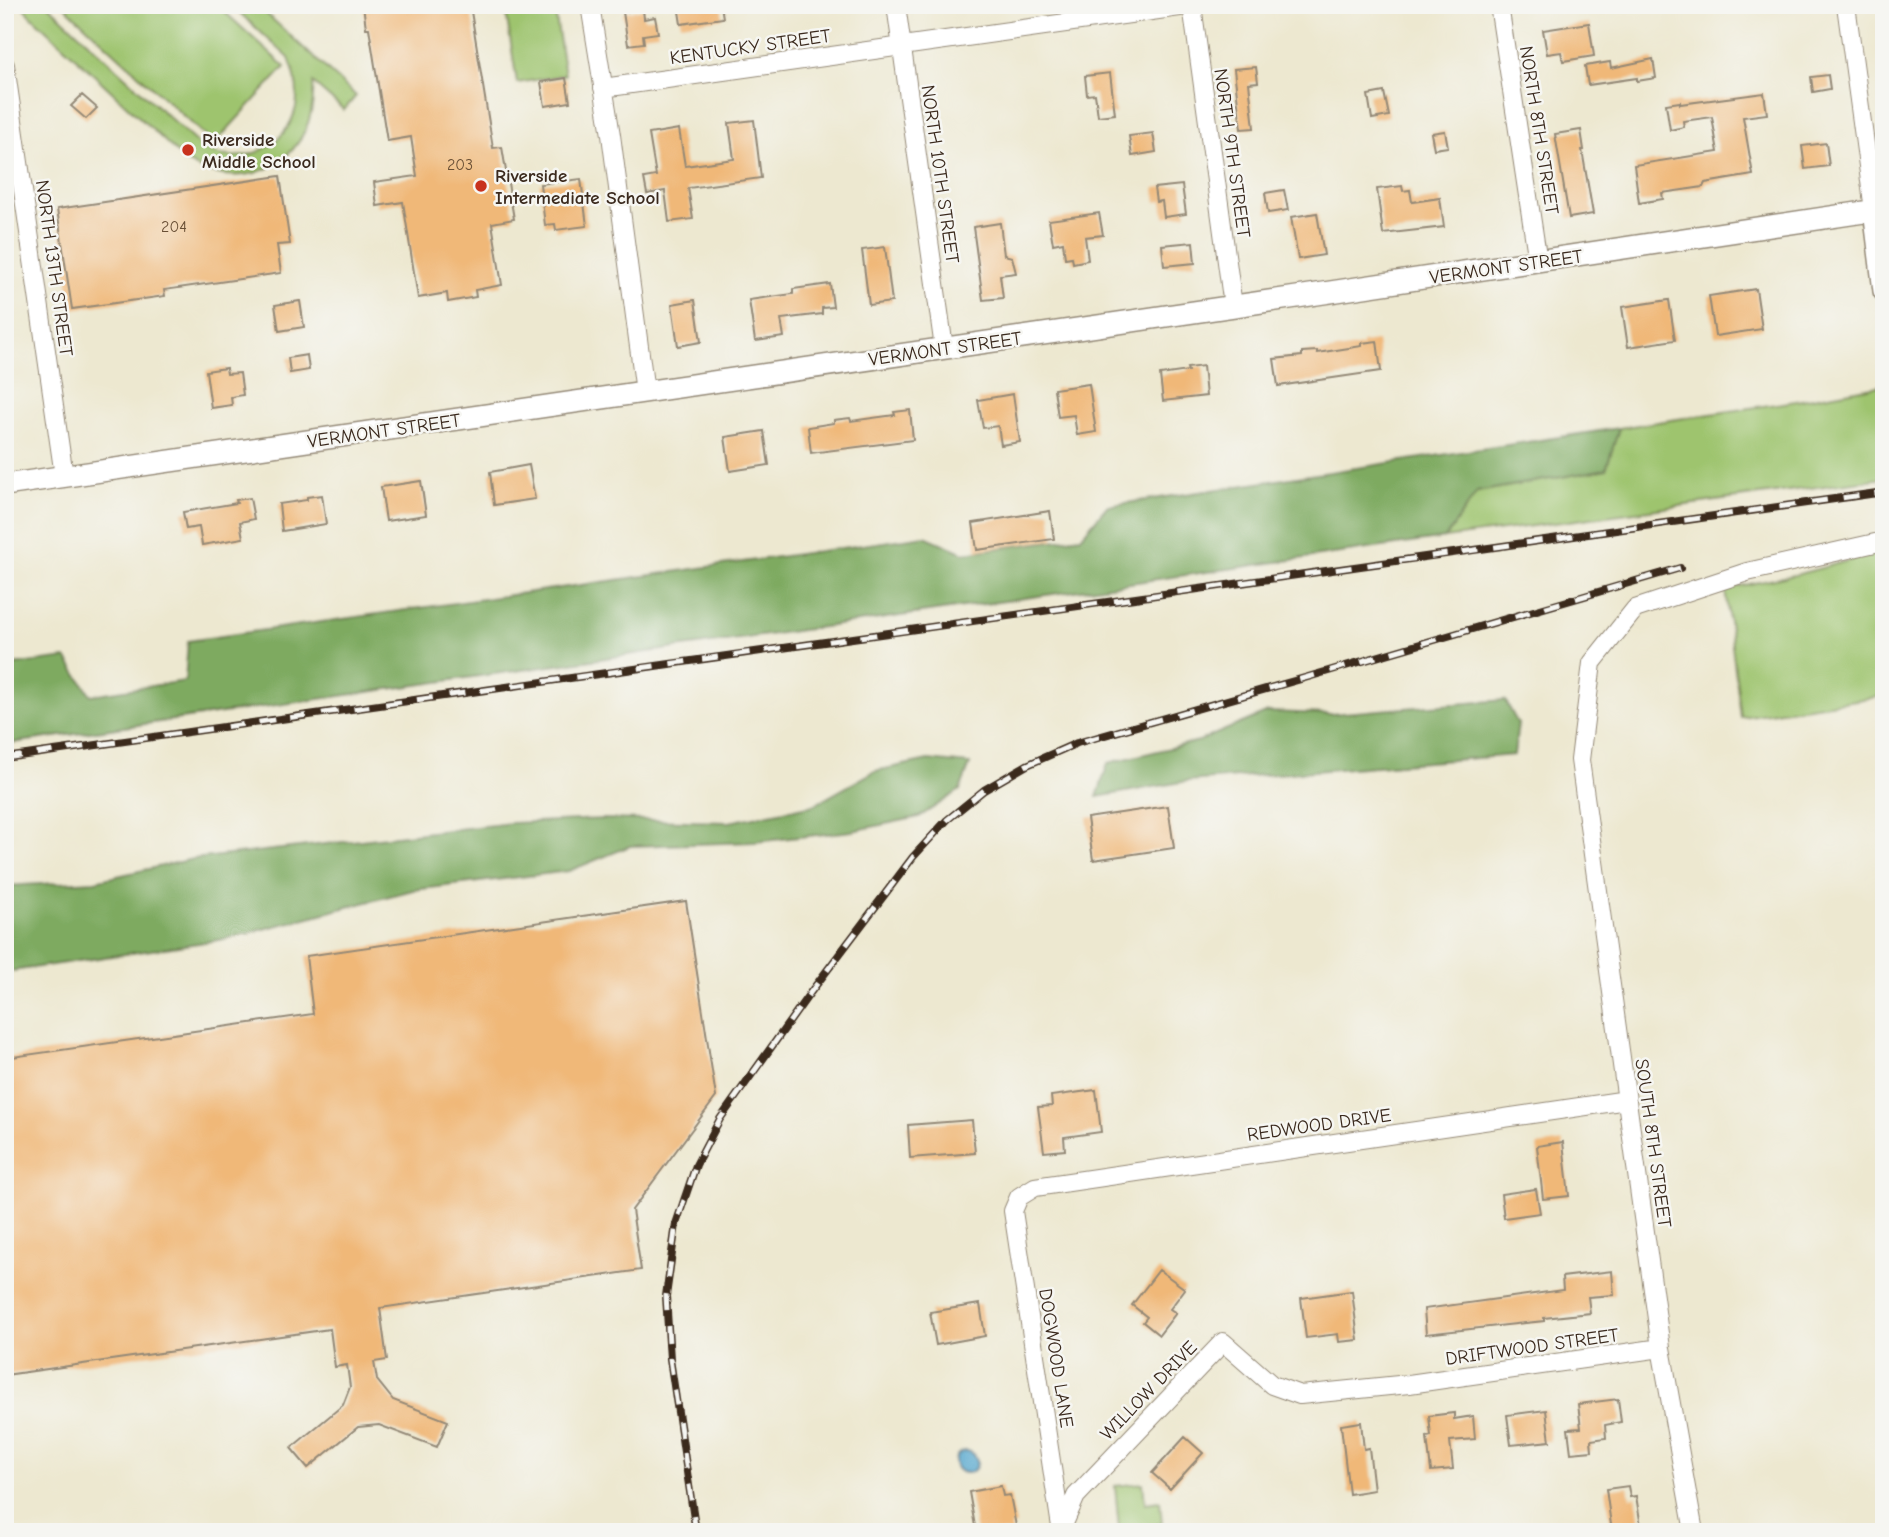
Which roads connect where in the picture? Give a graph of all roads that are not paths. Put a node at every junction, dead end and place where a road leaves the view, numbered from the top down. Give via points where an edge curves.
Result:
1 (590, 5) edge
2 (896, 5) edge
3 (1193, 5) edge
4 (1499, 5) edge
5 (1846, 5) edge
6 (902, 46) junction
7 (5, 65) edge
8 (603, 88) junction
9 (13, 168) edge
10 (1879, 209) edge
11 (1538, 262) junction
12 (1884, 292) edge
13 (1233, 306) junction
14 (944, 348) junction
15 (645, 392) junction
16 (64, 476) junction
17 (5, 485) edge
18 (1884, 541) edge
19 (1627, 1100) junction
20 (1019, 1197) joint
21 (1661, 1349) junction
22 (1409, 1384) joint
23 (1062, 1529) edge
24 (1694, 1532) edge

1 - 8 street
2 - 6 street, NORTH 10TH STREET
3 - 6 street, KENTUCKY STREET
3 - 13 street, NORTH 9TH STREET
4 - 11 street, NORTH 8TH STREET
5 - 10 street
6 - 8 street, KENTUCKY STREET
6 - 14 street, NORTH 10TH STREET
7 - 9 street, NORTH 13TH STREET
8 - 15 street
9 - 16 street, NORTH 13TH STREET
10 - 11 street, VERMONT STREET
10 - 12 street
11 - 13 street, VERMONT STREET
13 - 14 street, VERMONT STREET
14 - 15 street, VERMONT STREET
15 - 16 street, VERMONT STREET
16 - 17 street, VERMONT STREET
18 - 19 street, SOUTH 8TH STREET via 1747,572 1634,609 1592,663 1580,760
19 - 20 street, REDWOOD DRIVE via 1035,1187
19 - 21 street, SOUTH 8TH STREET
20 - 23 street, DOGWOOD LANE via 1013,1211
21 - 22 street, DRIFTWOOD STREET
21 - 24 street, SOUTH 8TH STREET
22 - 23 street, WILLOW DRIVE via 1300,1395 1272,1385 1223,1342 1076,1496

